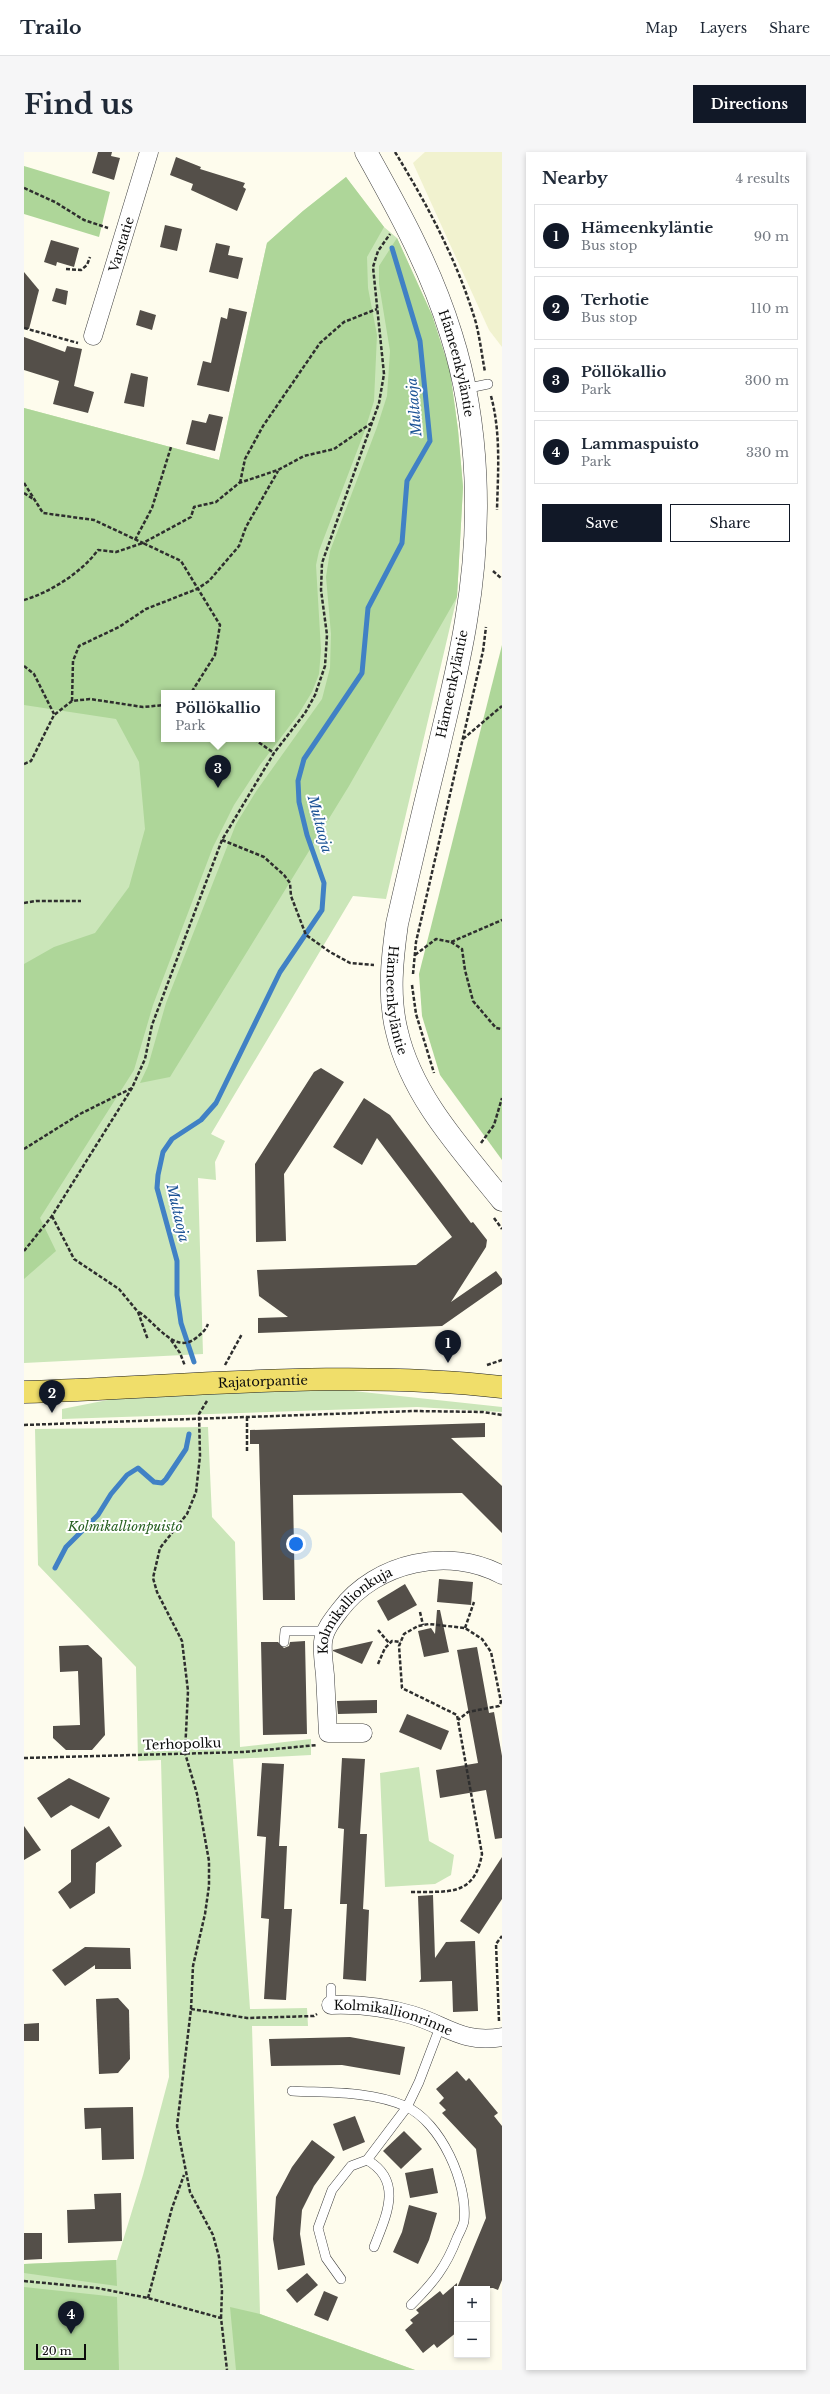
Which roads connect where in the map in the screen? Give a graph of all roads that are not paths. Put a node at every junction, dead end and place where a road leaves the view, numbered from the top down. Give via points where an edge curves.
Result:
1 (150, 152) edge
2 (366, 152) edge
3 (86, 339) road end
4 (488, 384) dead end
5 (464, 389) junction
6 (502, 1200) edge
7 (502, 1387) edge
8 (24, 1392) edge
9 (502, 1575) edge
10 (326, 1631) junction
11 (284, 1642) dead end
12 (363, 1733) dead end
13 (331, 1997) road end
14 (440, 2027) junction
15 (501, 2038) edge
16 (292, 2091) dead end
17 (407, 2107) junction
18 (367, 2160) junction
19 (374, 2247) dead end
20 (341, 2279) dead end
21 (411, 2305) dead end

1 - 3 street, Varstatie via 125,235
2 - 5 street, Hämeenkyläntie via 404,219 429,274 452,336
4 - 5 lane
5 - 6 street, Hämeenkyläntie via 473,443 476,495 466,620 457,669 397,924 392,967 394,1020 411,1070 426,1100
7 - 8 main road, Rajatorpantie via 307,1379
9 - 10 street, Kolmikallionkuja via 484,1567 440,1560 416,1562 396,1568 359,1589 343,1606
10 - 11 lane via 285,1631
10 - 12 street, Kolmikallionkuja via 323,1641 320,1739
13 - 14 street, Kolmikallionrinne via 414,2015
14 - 15 street, Kolmikallionrinne via 464,2037
14 - 17 lane
16 - 17 lane via 381,2097
17 - 18 lane
17 - 21 lane via 434,2129 451,2156 462,2194 464,2222 449,2258 434,2282
18 - 19 lane via 379,2167 389,2185 389,2210
18 - 20 lane via 351,2166 332,2190 318,2228 326,2258

